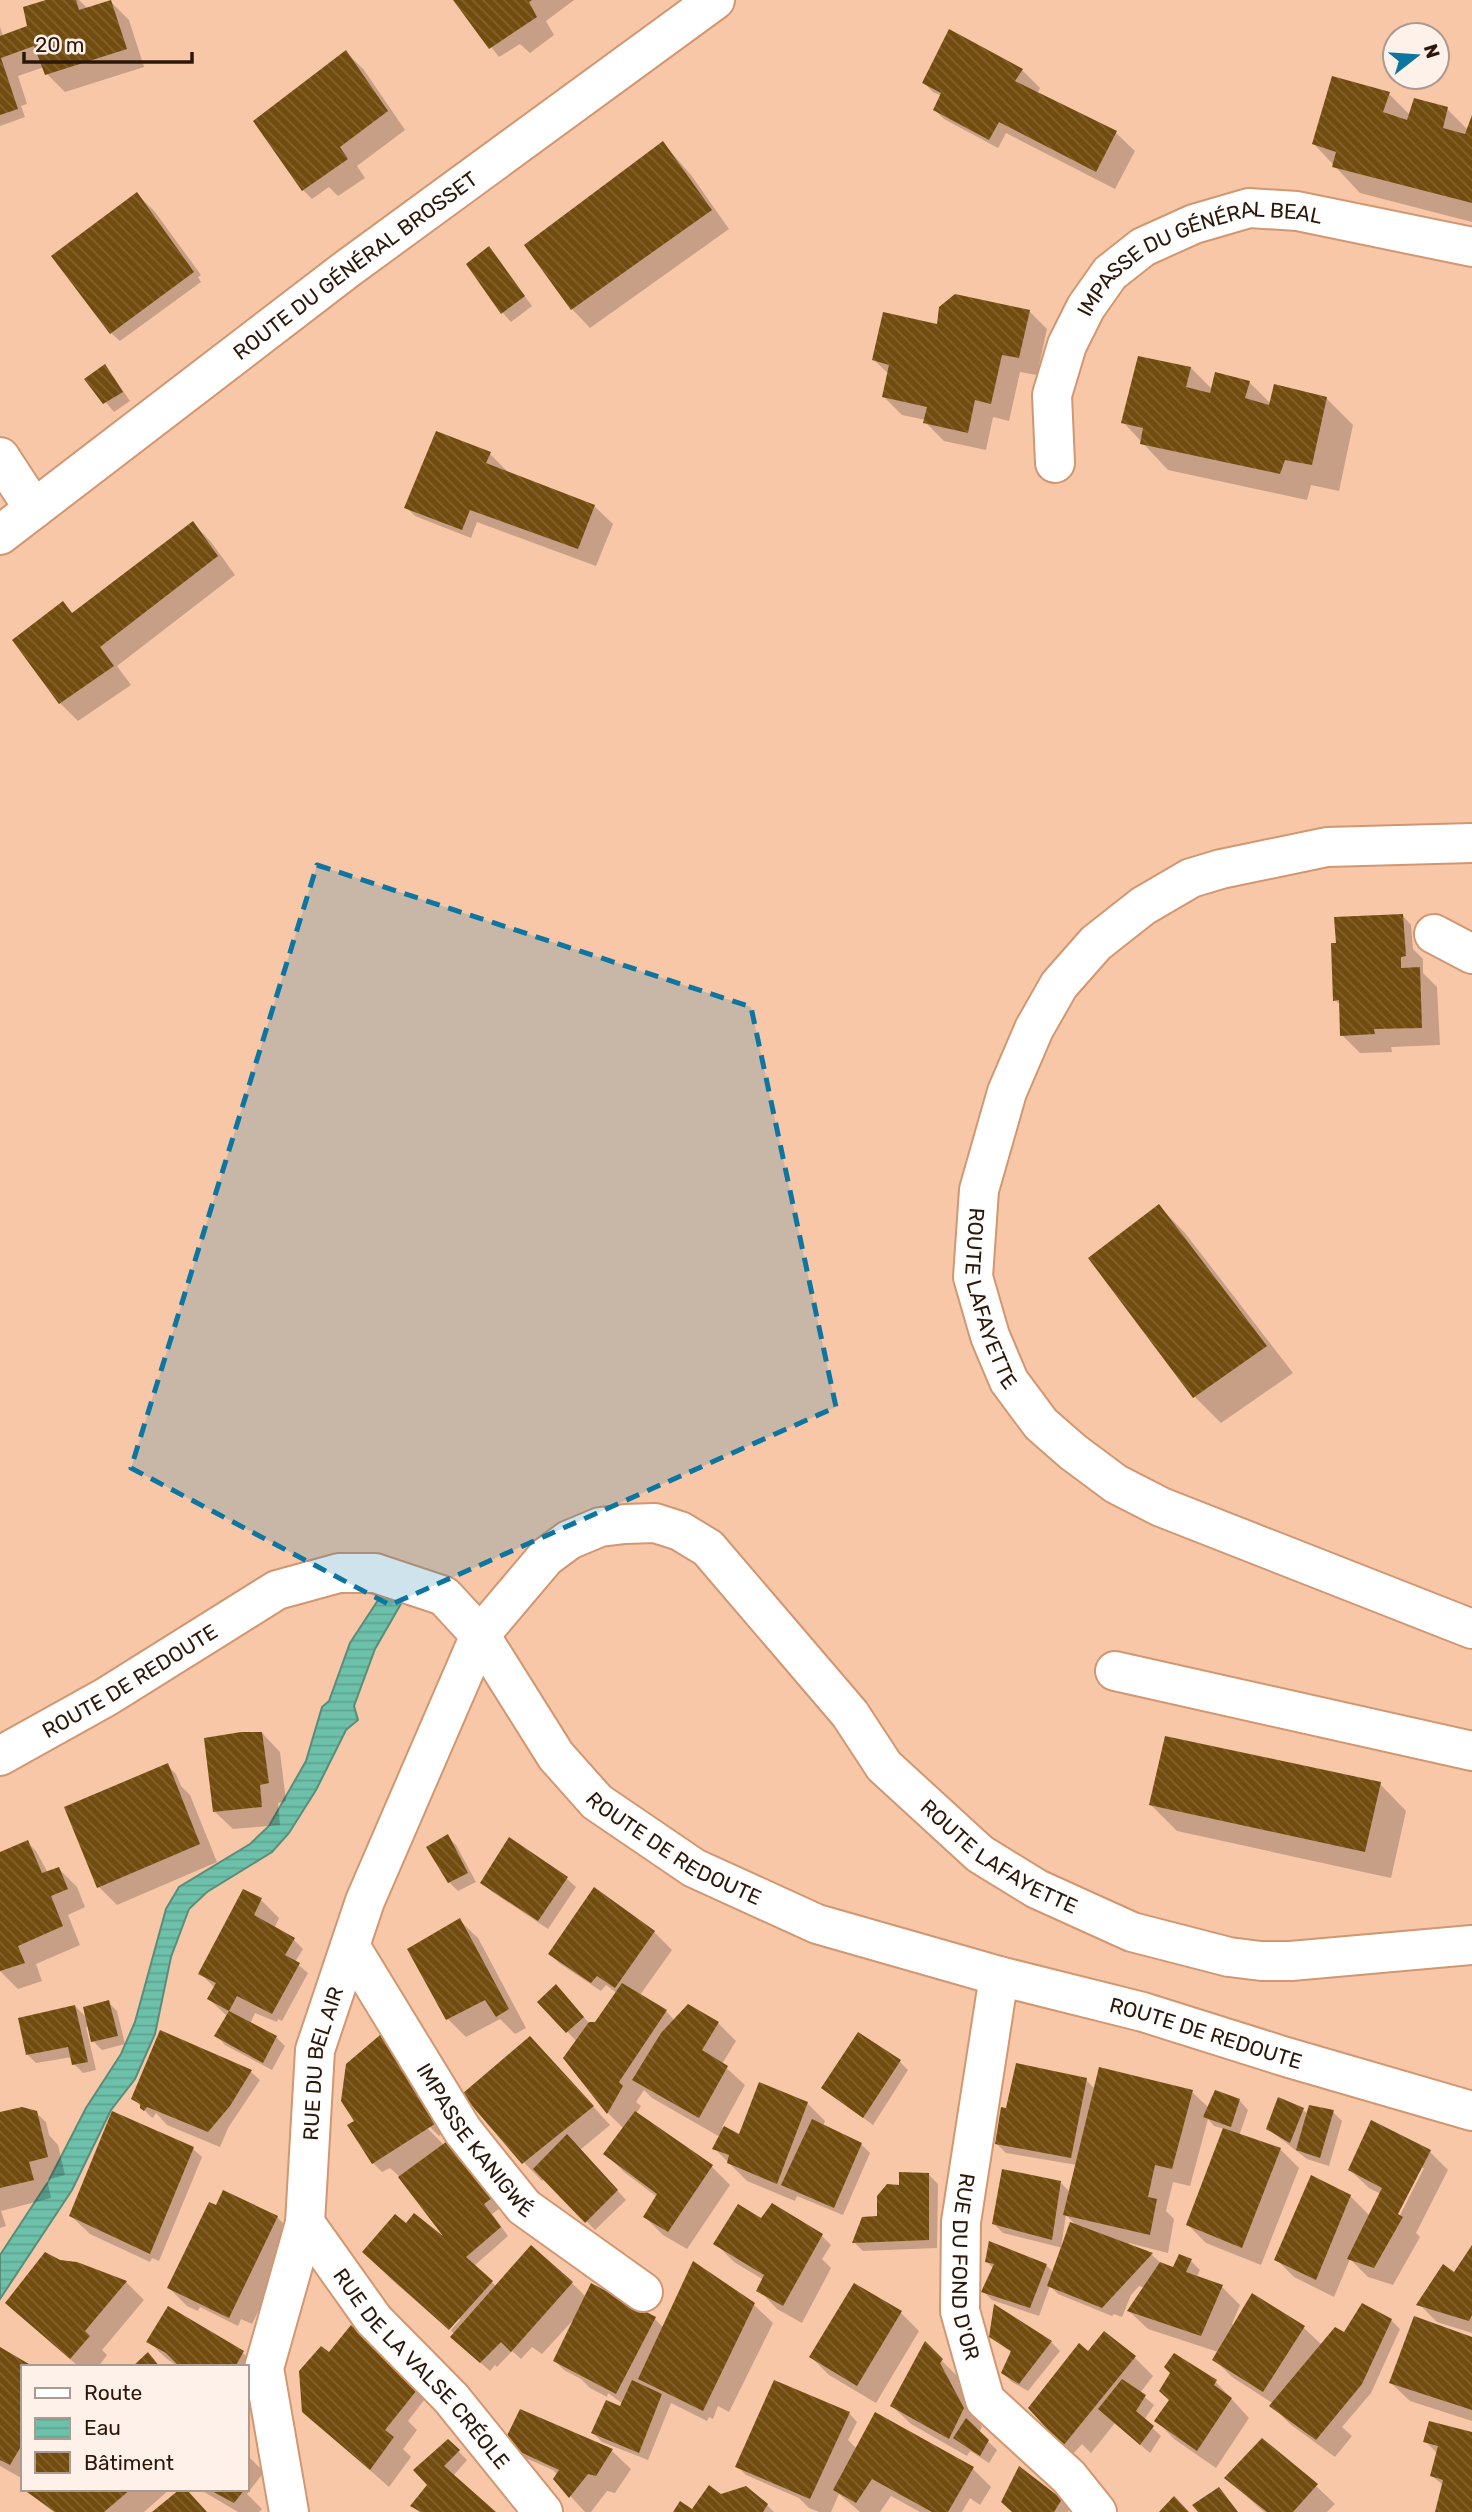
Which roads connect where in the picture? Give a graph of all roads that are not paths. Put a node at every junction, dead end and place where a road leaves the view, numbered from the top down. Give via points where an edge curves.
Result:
1 (715, 0) edge
2 (1472, 247) edge
3 (0, 457) edge
4 (1055, 463) dead end
5 (34, 509) junction
6 (0, 536) edge
7 (1472, 843) edge
8 (1434, 934) dead end
9 (1472, 954) edge
10 (1472, 1629) edge
11 (481, 1635) junction
12 (1115, 1671) dead end
13 (1472, 1751) edge
14 (0, 1756) edge
15 (1472, 1945) edge
16 (350, 1946) junction
17 (999, 1976) junction
18 (1472, 2111) edge
19 (304, 2224) junction
20 (643, 2292) dead end
21 (289, 2512) edge
22 (544, 2512) edge
23 (1097, 2512) edge

1 - 5 street, ROUTE DU GÉNÉRAL BROSSET via 347,269
2 - 4 street, IMPASSE DU GÉNÉRAL BEAL via 1297,211 1249,208 1194,223 1143,247 1110,273 1067,345 1052,395
3 - 5 street
5 - 6 street, ROUTE DU GÉNÉRAL BROSSET
7 - 10 street, ROUTE LAFAYETTE via 1328,847 1221,869 1191,878 1143,906 1096,943 1059,985 1007,1091 979,1191 973,1277 1009,1381 1041,1424 1116,1484 1161,1507
8 - 9 street
11 - 14 street, ROUTE DE REDOUTE via 443,1596 375,1573 339,1573 277,1590 106,1698
11 - 15 street, ROUTE LAFAYETTE via 546,1557 569,1540 600,1528 655,1523 708,1548 850,1714 884,1766 980,1854 1037,1889 1132,1932 1229,1957 1291,1961
11 - 16 street, RUE DU BEL AIR via 365,1901
11 - 17 street, ROUTE DE REDOUTE via 556,1756 597,1802 694,1868 817,1924
12 - 13 street
16 - 19 street, RUE DU BEL AIR via 315,2050
16 - 20 street, IMPASSE KANIGWÉ via 463,2131 524,2207
17 - 18 street, ROUTE DE REDOUTE via 1143,2012
17 - 23 street, RUE DU FOND D'OR via 961,2222 960,2311 985,2400 1069,2477
19 - 21 street, RUE DU BEL AIR via 264,2368
19 - 22 street, RUE DE LA VALSE CRÉOLE via 374,2320 451,2398

